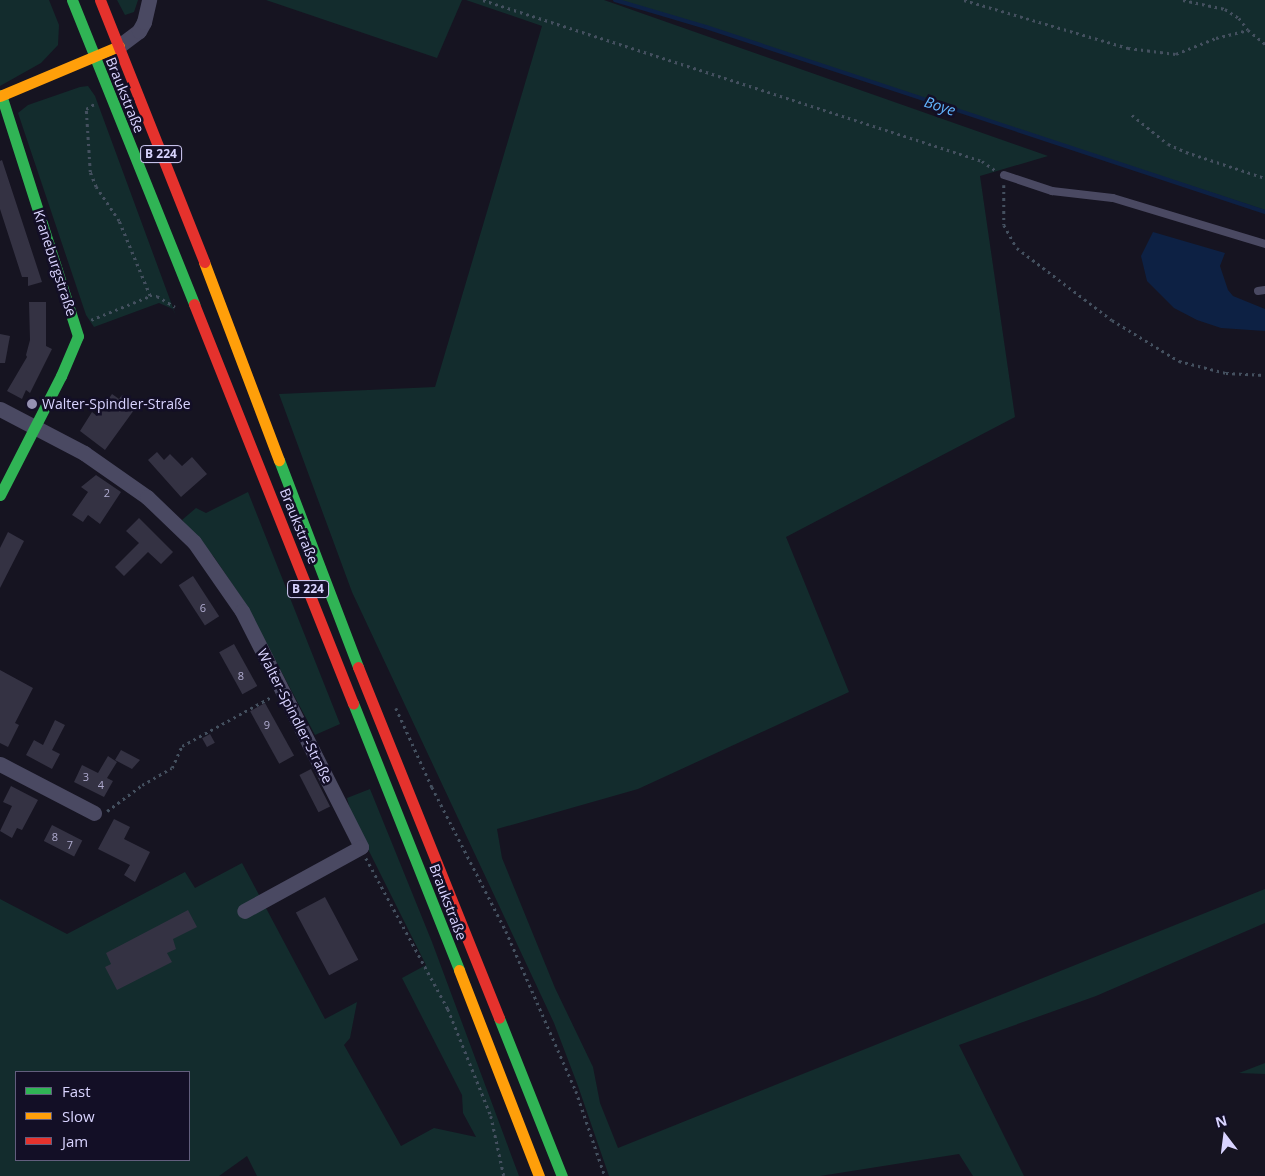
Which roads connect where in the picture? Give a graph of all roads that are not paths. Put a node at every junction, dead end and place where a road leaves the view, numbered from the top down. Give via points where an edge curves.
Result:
1 (72, 0) edge
2 (100, 0) edge
3 (149, 0) edge
4 (119, 46) junction
5 (94, 57) junction
6 (0, 95) edge
7 (1004, 175) road end
8 (1265, 244) edge
9 (0, 409) edge
10 (35, 426) junction
11 (0, 495) edge
12 (0, 764) edge
13 (94, 813) road end
14 (244, 911) dead end
15 (538, 1176) edge
16 (562, 1176) edge

1 - 5 main road, Braukstraße / B 224
2 - 4 main road, Braukstraße / B 224
3 - 4 street via 139,31
4 - 5 main road
4 - 16 main road, Braukstraße / B 224 via 325,583
5 - 6 main road
5 - 15 main road, Braukstraße / B 224 via 395,808
6 - 10 main road, Kraneburgstraße via 78,336
7 - 8 lane via 1052,191 1113,198
9 - 10 street
10 - 11 main road, Kraneburgstraße
10 - 14 street, Walter-Spindler-Straße via 84,453 147,497 194,542 242,612 361,847
12 - 13 street

